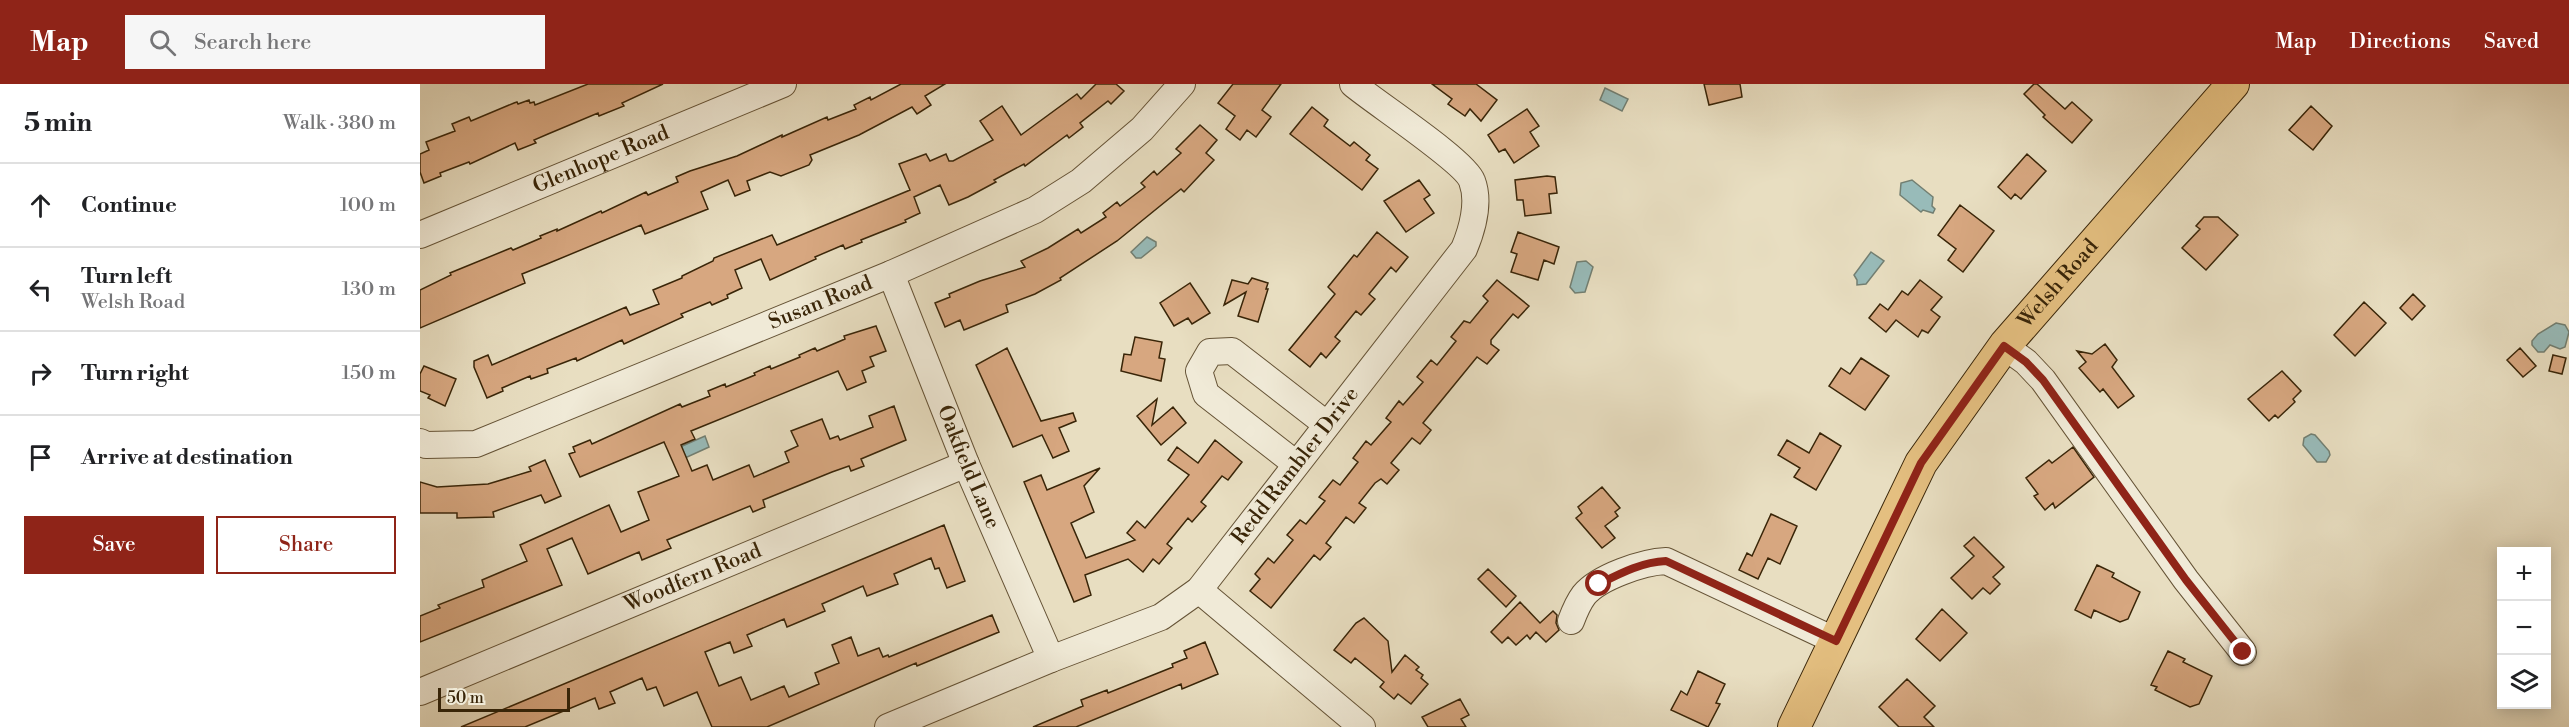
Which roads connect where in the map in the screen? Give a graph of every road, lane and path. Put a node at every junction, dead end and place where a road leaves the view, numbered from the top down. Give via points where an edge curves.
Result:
1 (782, 84) edge
2 (1182, 84) edge
3 (1353, 84) edge
4 (2233, 84) edge
5 (420, 235) edge
6 (891, 274) junction
7 (2004, 346) junction
8 (1326, 424) junction
9 (420, 442) edge
10 (966, 464) junction
11 (1296, 464) junction
12 (1199, 590) junction
13 (1571, 621) dead end
14 (1836, 641) junction
15 (2243, 652) dead end
16 (1051, 659) junction
17 (420, 692) edge
18 (1354, 724) edge
19 (888, 727) edge
20 (1794, 727) edge

1 - 5 street, Glenhope Road
2 - 6 street, Susan Road via 1142,129 1081,181 1035,210
3 - 8 street, Redd Rambler Drive via 1452,158 1472,180 1475,208 1464,249
4 - 7 main road, Welsh Road
6 - 9 street, Susan Road via 476,444
6 - 10 street, Oakfield Lane
7 - 14 main road, Welsh Road via 1921,463
7 - 15 street via 2043,380 2186,580
8 - 11 street, Redd Rambler Drive
8 - 11 street via 1232,351 1210,352 1199,371 1206,394
10 - 16 street, Oakfield Lane
10 - 17 street, Woodfern Road
11 - 12 street, Redd Rambler Drive
12 - 16 street, Redd Rambler Drive via 1161,617
12 - 18 street
13 - 14 street via 1584,594 1599,584 1644,564 1666,561
14 - 20 main road, Welsh Road
16 - 19 street, Redd Rambler Drive

